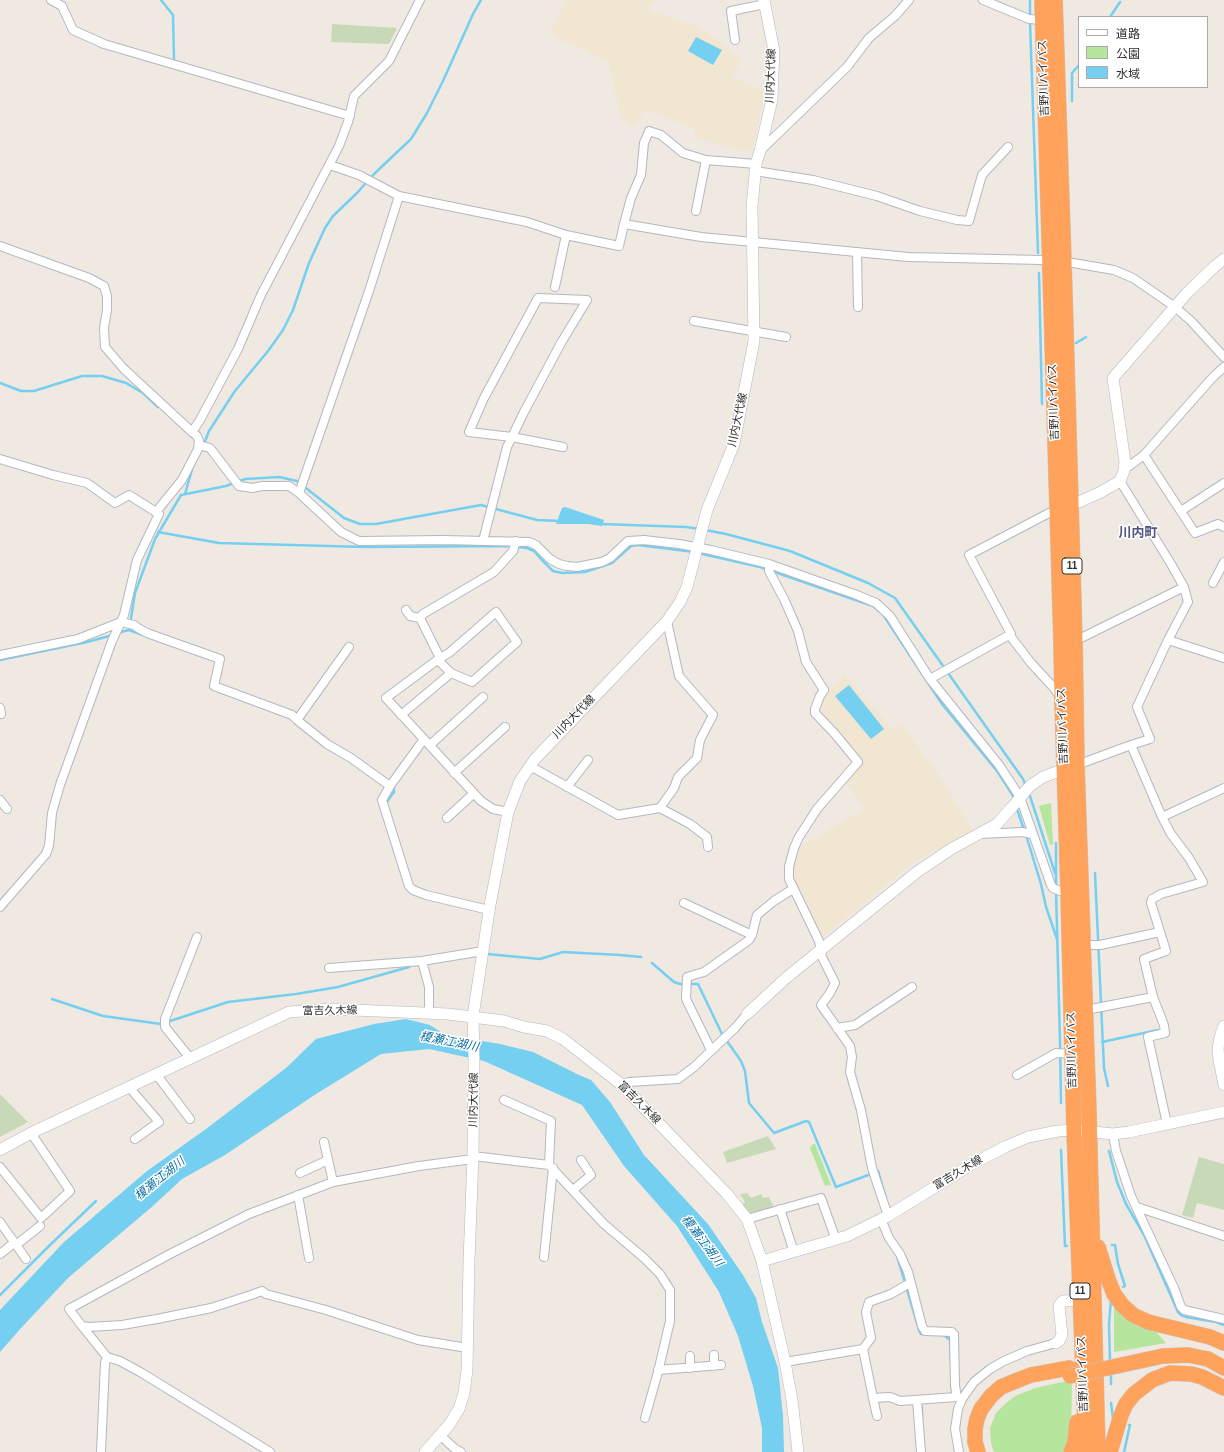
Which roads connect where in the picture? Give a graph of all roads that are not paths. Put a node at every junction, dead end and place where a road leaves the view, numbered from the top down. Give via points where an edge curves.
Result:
1 (51, 0) edge
2 (420, 0) edge
3 (909, 0) edge
4 (983, 0) edge
5 (1042, 0) edge
6 (1055, 0) edge
7 (764, 2) edge
8 (1034, 19) junction
9 (735, 40) dead end
10 (350, 116) junction
11 (1008, 147) dead end
12 (760, 151) junction
13 (706, 160) junction
14 (330, 165) junction
15 (755, 168) junction
16 (399, 196) junction
17 (696, 211) dead end
18 (624, 224) junction
19 (566, 235) junction
20 (753, 242) junction
21 (0, 246) edge
22 (857, 252) junction
23 (1057, 262) junction
24 (1223, 263) edge
25 (555, 288) dead end
26 (1176, 307) junction
27 (858, 308) dead end
28 (694, 321) dead end
29 (754, 332) junction
30 (786, 337) dead end
31 (1224, 357) edge
32 (1224, 368) edge
33 (192, 432) junction
34 (512, 436) junction
35 (203, 445) junction
36 (563, 447) dead end
37 (1144, 455) junction
38 (0, 459) edge
39 (1125, 469) junction
40 (1120, 480) junction
41 (1224, 483) edge
42 (301, 487) junction
43 (1070, 504) junction
44 (1181, 511) junction
45 (156, 512) junction
46 (1057, 512) junction
47 (1224, 527) edge
48 (483, 541) junction
49 (515, 546) junction
50 (696, 551) junction
51 (1224, 562) edge
52 (769, 568) junction
53 (1212, 584) dead end
54 (1184, 587) junction
55 (406, 610) dead end
56 (420, 618) junction
57 (667, 621) junction
58 (123, 622) junction
59 (1012, 634) junction
60 (1168, 640) junction
61 (1075, 641) junction
62 (349, 647) dead end
63 (0, 655) edge
64 (1224, 658) edge
65 (439, 659) junction
66 (450, 673) junction
67 (930, 679) junction
68 (483, 697) dead end
69 (1062, 700) junction
70 (401, 715) junction
71 (297, 720) junction
72 (505, 727) dead end
73 (424, 739) junction
74 (1131, 745) junction
75 (430, 746) junction
76 (588, 760) dead end
77 (530, 766) junction
78 (1071, 767) junction
79 (454, 773) junction
80 (390, 786) junction
81 (567, 787) junction
82 (1224, 788) edge
83 (473, 794) junction
84 (1021, 797) junction
85 (0, 800) edge
86 (660, 808) junction
87 (6, 809) dead end
88 (508, 812) junction
89 (1162, 816) junction
90 (447, 818) dead end
91 (1027, 833) junction
92 (979, 834) junction
93 (708, 847) dead end
94 (793, 889) junction
95 (1059, 890) junction
96 (684, 903) dead end
97 (0, 907) edge
98 (490, 910) junction
99 (1160, 932) junction
100 (752, 935) junction
101 (197, 937) dead end
102 (1093, 945) junction
103 (820, 950) junction
104 (483, 951) junction
105 (422, 961) junction
106 (329, 968) dead end
107 (912, 987) dead end
108 (1153, 997) junction
109 (1096, 1008) junction
110 (429, 1013) junction
111 (747, 1014) joint
112 (473, 1016) junction
113 (1224, 1026) edge
114 (837, 1028) junction
115 (711, 1050) junction
116 (1064, 1054) junction
117 (190, 1058) junction
118 (156, 1074) junction
119 (1017, 1075) dead end
120 (622, 1085) junction
121 (1224, 1085) edge
122 (129, 1087) junction
123 (504, 1100) dead end
124 (1224, 1112) edge
125 (190, 1119) dead end
126 (1167, 1124) junction
127 (1074, 1130) junction
128 (1090, 1132) junction
129 (31, 1133) junction
130 (1113, 1134) junction
131 (135, 1139) dead end
132 (324, 1142) dead end
133 (0, 1150) edge
134 (473, 1157) junction
135 (328, 1160) junction
136 (581, 1160) dead end
137 (551, 1166) junction
138 (0, 1167) edge
139 (300, 1174) dead end
140 (333, 1182) junction
141 (573, 1190) junction
142 (298, 1195) junction
143 (1137, 1207) junction
144 (780, 1209) junction
145 (885, 1217) junction
146 (747, 1219) junction
147 (0, 1222) edge
148 (40, 1226) dead end
149 (1092, 1229) junction
150 (1224, 1236) edge
151 (836, 1240) junction
152 (15, 1244) junction
153 (794, 1252) junction
154 (0, 1254) edge
155 (544, 1257) dead end
156 (309, 1258) dead end
157 (26, 1259) dead end
158 (762, 1261) junction
159 (908, 1284) junction
160 (1080, 1300) junction
161 (1224, 1319) edge
162 (82, 1326) junction
163 (1056, 1343) joint
164 (1224, 1343) edge
165 (468, 1348) junction
166 (863, 1349) junction
167 (714, 1355) dead end
168 (690, 1356) dead end
169 (107, 1357) junction
170 (1224, 1358) edge
171 (785, 1362) junction
172 (1117, 1362) junction
173 (690, 1368) junction
174 (1224, 1368) edge
175 (658, 1370) junction
176 (1069, 1372) junction
177 (1084, 1387) junction
178 (1224, 1388) edge
179 (873, 1398) junction
180 (959, 1398) junction
181 (917, 1400) junction
182 (877, 1416) dead end
183 (645, 1418) dead end
184 (440, 1435) junction
185 (101, 1452) edge
186 (270, 1452) edge
187 (425, 1452) edge
188 (461, 1452) edge
189 (798, 1452) edge
190 (921, 1452) edge
191 (959, 1452) edge
192 (978, 1452) edge
193 (988, 1452) edge
194 (1071, 1452) edge
195 (1086, 1452) edge
196 (1098, 1452) edge
197 (1110, 1452) edge

1 - 10 street via 62,6 73,30 104,44
2 - 10 street via 390,61 354,96
3 - 12 street via 869,38 847,67
4 - 8 street
5 - 8 highway, 吉野川バイパス / 11
6 - 23 highway, 吉野川バイパス / 11
7 - 9 street via 731,11
7 - 12 main road, 川内大代線 via 774,51 772,98
8 - 23 highway, 吉野川バイパス / 11
10 - 14 street
11 - 15 street via 982,175 969,221 949,218 813,180
12 - 15 main road, 川内大代線
13 - 15 street
13 - 17 street
13 - 18 street via 683,153 661,135 649,131 644,143 641,175 630,198
14 - 16 street via 359,175
14 - 33 street via 260,294 238,349
15 - 20 main road, 川内大代線
16 - 19 street via 527,222
16 - 42 street
18 - 19 street via 619,246
18 - 20 street via 701,238
19 - 25 street
20 - 22 street
20 - 29 main road, 川内大代線
21 - 33 street via 89,278 104,286 107,296 105,347 124,369
22 - 23 street via 908,257
22 - 27 street
23 - 26 street via 1114,270 1133,278
23 - 43 highway, 吉野川バイパス / 11
23 - 46 highway, 吉野川バイパス / 11
24 - 26 main road via 1187,293
26 - 31 street
26 - 39 main road via 1113,378
28 - 29 street
29 - 30 street
29 - 50 main road, 川内大代線 via 734,444 707,510
32 - 37 street via 1213,377
33 - 35 street
34 - 34 street via 561,343 587,300 538,298 530,311 469,432
34 - 36 street
34 - 48 street
35 - 42 street via 210,448 239,486
35 - 45 street via 198,449 182,480
37 - 39 street
37 - 44 street
38 - 45 street via 87,483 115,503 129,495
39 - 40 main road
40 - 43 main road via 1101,492
40 - 54 street
41 - 44 street
42 - 48 street via 342,532 359,541
43 - 61 highway, 吉野川バイパス / 11
44 - 47 street via 1195,533 1218,524
45 - 58 street via 159,514 137,560
46 - 59 street via 1049,513 969,555
46 - 69 highway, 吉野川バイパス / 11
48 - 49 street
49 - 50 street via 529,542 559,564 577,567 610,558 628,541 644,540
49 - 56 street via 494,572
50 - 52 street
50 - 57 main road, 川内大代線 via 687,587
51 - 53 street
52 - 67 street via 876,603 890,616
52 - 94 street via 798,632 806,662 824,690 815,713 858,762 817,809 799,837 788,874
54 - 60 street via 1188,602
54 - 61 street
55 - 56 street via 410,616
56 - 65 street
57 - 77 main road, 川内大代線
57 - 86 street via 679,676 714,715 700,740 697,758 678,777 674,788
58 - 63 street via 73,641
58 - 71 street via 134,625 146,633 220,659 214,686 292,715
58 - 97 street via 116,633 60,785 52,813 46,854
59 - 67 street
59 - 69 street via 1011,637
60 - 64 street
60 - 74 street via 1137,707 1150,739
61 - 78 highway, 吉野川バイパス / 11
62 - 71 street
65 - 66 street
65 - 66 street via 496,612 517,642 472,682
65 - 70 street via 386,698
66 - 70 street
67 - 84 street via 999,765
68 - 75 street
69 - 78 highway, 吉野川バイパス / 11
70 - 73 street
71 - 80 street via 327,744
72 - 79 street
73 - 75 street
73 - 80 street
74 - 78 street
74 - 89 street
75 - 79 street
76 - 81 street
77 - 81 street
77 - 88 main road, 川内大代線 via 520,781
78 - 84 main road via 1043,777
78 - 95 highway, 吉野川バイパス / 11
78 - 102 highway, 吉野川バイパス / 11
79 - 83 street
80 - 98 street via 382,800 409,886 426,895
81 - 86 street via 618,815
82 - 89 street
83 - 88 street via 493,809
83 - 90 street
84 - 91 street
84 - 92 main road via 997,824
85 - 87 street
86 - 93 street via 690,824 707,837
88 - 98 main road, 川内大代線
89 - 99 street via 1203,882 1152,898 1151,903
91 - 92 street
91 - 95 street
92 - 103 main road via 917,872
94 - 100 street via 757,915
94 - 103 street via 819,941
95 - 116 highway, 吉野川バイパス / 11
96 - 100 street
98 - 104 main road, 川内大代線
99 - 102 street
99 - 108 street via 1166,951 1144,959
100 - 115 street via 704,972 687,978 687,1001
101 - 117 street via 164,1027
102 - 109 highway, 吉野川バイパス / 11
103 - 111 main road
103 - 114 street via 835,983 821,1005
104 - 105 street
104 - 112 main road, 川内大代線
105 - 106 street
105 - 110 street via 429,987
107 - 114 street via 855,1025
108 - 109 street
108 - 126 street via 1165,1033 1148,1037
109 - 128 highway, 吉野川バイパス / 11
110 - 112 main road, 富吉久木線
110 - 117 main road, 富吉久木線 via 330,1009 289,1012
111 - 115 street
112 - 120 main road, 富吉久木線 via 547,1031 563,1039
112 - 134 main road, 川内大代線
113 - 121 main road via 1218,1048
114 - 145 street via 850,1046 850,1072
115 - 120 street via 678,1079 629,1082
116 - 119 street
116 - 127 highway, 吉野川バイパス / 11
117 - 118 main road, 富吉久木線
118 - 122 main road, 富吉久木線
118 - 125 street
120 - 146 main road, 富吉久木線 via 727,1194
122 - 129 main road, 富吉久木線
122 - 131 street via 159,1122
123 - 137 street via 551,1121
124 - 126 main road, 富吉久木線
126 - 130 main road, 富吉久木線
127 - 128 main road, 富吉久木線
127 - 145 main road, 富吉久木線 via 1036,1134 1007,1146 972,1164
127 - 160 highway, 吉野川バイパス / 11
128 - 130 main road, 富吉久木線
128 - 149 highway, 吉野川バイパス / 11
129 - 133 main road, 富吉久木線
129 - 138 street via 70,1191 40,1218
130 - 143 street via 1118,1159
132 - 135 street
134 - 137 street
134 - 140 street
134 - 165 main road, 川内大代線
135 - 139 street
135 - 140 street
136 - 141 street via 591,1175
137 - 141 street
137 - 155 street
140 - 142 street
141 - 175 street via 604,1224 660,1274 670,1290 670,1321
142 - 156 street
142 - 162 street via 225,1225 69,1309
143 - 150 street
143 - 161 street via 1181,1307 1184,1310
144 - 146 street
144 - 151 street via 821,1198
144 - 153 street
145 - 151 main road, 富吉久木線
145 - 159 street via 890,1238 908,1272
146 - 158 main road, 富吉久木線
147 - 152 street
148 - 152 street
149 - 164 highway via 1114,1294 1133,1315 1148,1322 1210,1337
149 - 196 highway, 吉野川バイパス / 11
151 - 153 main road, 富吉久木線
152 - 154 street
152 - 157 street
153 - 158 main road, 富吉久木線
158 - 171 main road
159 - 166 street via 869,1302 866,1312 871,1338
159 - 180 street via 925,1331 954,1334 955,1386
160 - 163 main road via 1060,1303 1062,1335
160 - 177 highway, 吉野川バイパス / 11
162 - 165 street via 122,1325 211,1308 262,1291 418,1340
162 - 169 street
163 - 180 street via 1027,1351 998,1364 982,1375
165 - 184 main road, 川内大代線 via 467,1370 459,1409 450,1425
166 - 171 street
166 - 179 street
167 - 173 street via 718,1366
168 - 173 street
169 - 185 street
169 - 186 street via 120,1360
170 - 172 highway via 1208,1350 1187,1347 1160,1349
171 - 189 main road
172 - 174 highway via 1188,1355 1208,1359
172 - 176 highway
173 - 175 street
175 - 183 street
176 - 192 highway via 1031,1375 1001,1387 981,1409 977,1419 975,1442
176 - 193 highway via 1020,1388 1005,1396 990,1411 985,1422 983,1432
177 - 194 highway
177 - 195 highway, 吉野川バイパス / 11
178 - 197 highway via 1191,1374 1170,1373 1152,1380 1126,1404
179 - 181 street
179 - 182 street
180 - 181 street
180 - 191 street via 956,1420
181 - 190 street
184 - 187 main road, 川内大代線
184 - 188 street

